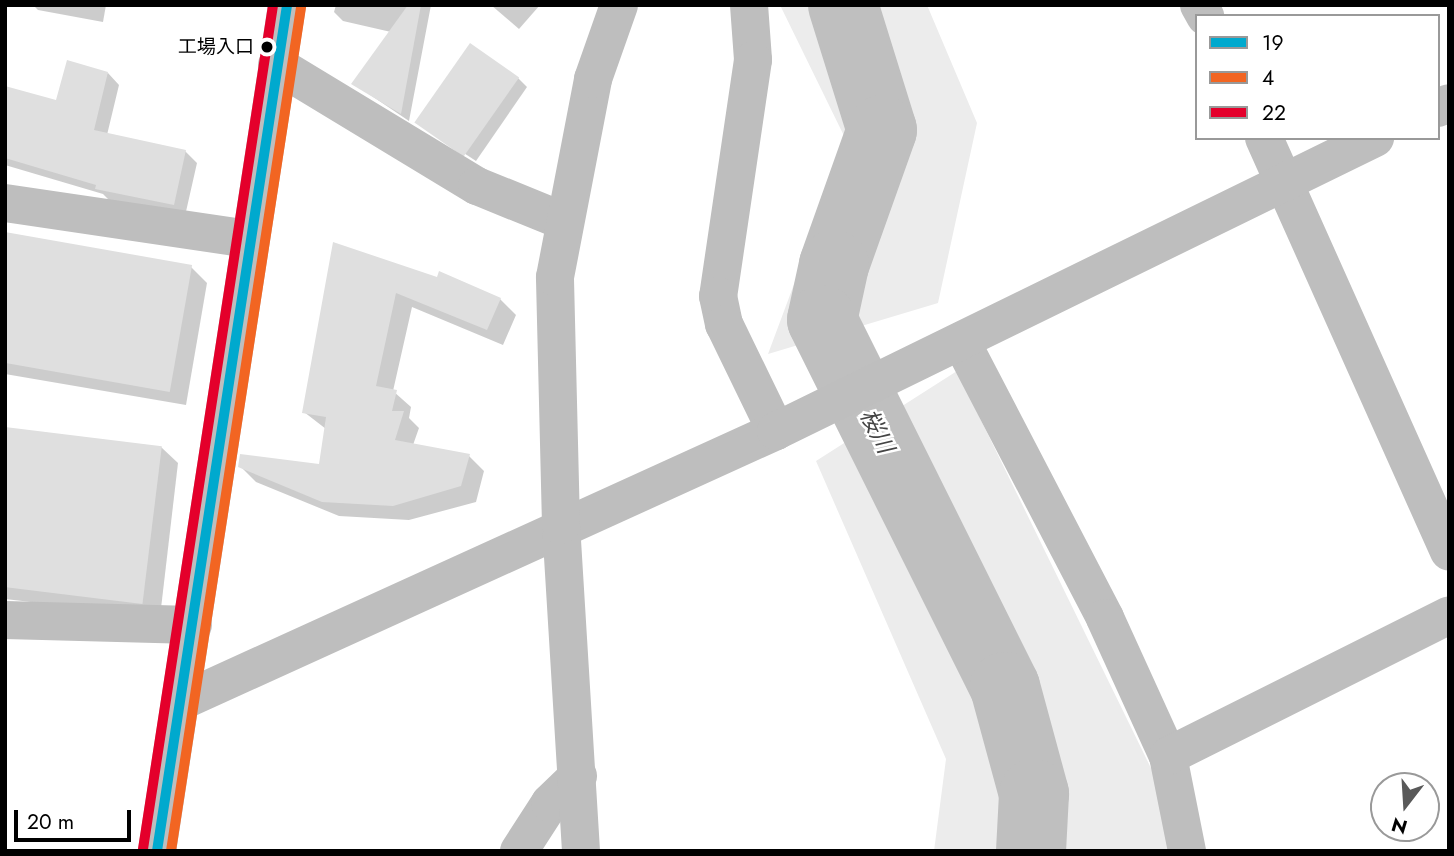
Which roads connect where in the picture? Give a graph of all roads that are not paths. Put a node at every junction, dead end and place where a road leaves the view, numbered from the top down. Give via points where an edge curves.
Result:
1 (287, 5) edge
2 (619, 5) edge
3 (749, 5) edge
4 (278, 65) junction
5 (1265, 140) edge
6 (1371, 140) edge
7 (1285, 181) junction
8 (5, 203) edge
9 (563, 221) junction
10 (249, 239) junction
11 (961, 341) junction
12 (787, 425) junction
13 (561, 525) junction
14 (1449, 552) edge
15 (1449, 615) edge
16 (5, 620) edge
17 (193, 625) junction
18 (180, 702) junction
19 (1168, 756) junction
20 (578, 776) junction
21 (157, 851) edge
22 (519, 851) edge
23 (581, 851) edge
24 (1187, 851) edge

1 - 4 street
2 - 9 street via 593,79
3 - 12 street via 753,60 718,296 724,324
4 - 9 street via 477,186
4 - 10 street
5 - 7 street
6 - 7 street
7 - 11 street
7 - 14 street
8 - 10 street
9 - 13 street via 555,277
10 - 17 street
11 - 12 street
11 - 19 street via 1105,618
12 - 13 street
13 - 18 street
13 - 20 street
15 - 19 street
16 - 17 street
17 - 18 street
18 - 21 street
19 - 24 street
20 - 22 street via 550,803
20 - 23 street

